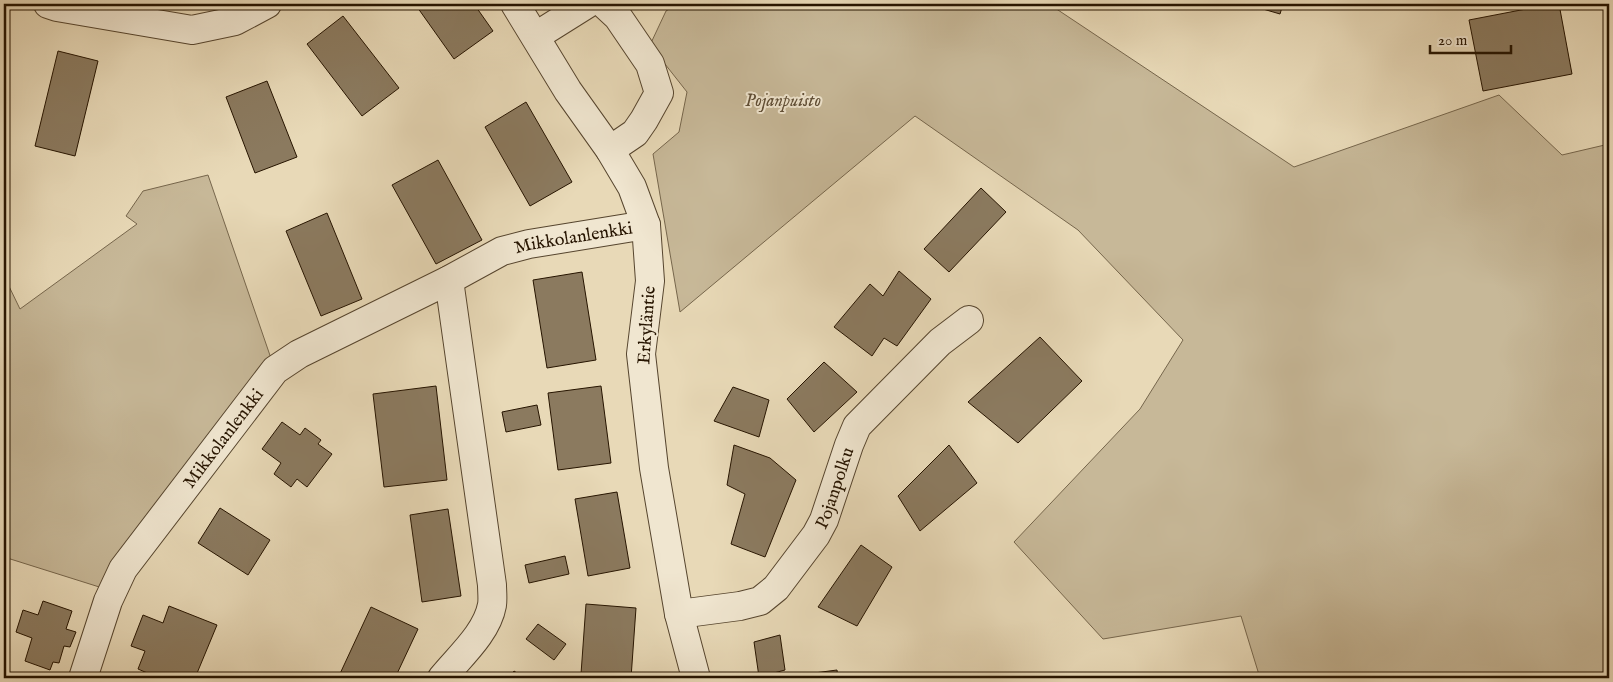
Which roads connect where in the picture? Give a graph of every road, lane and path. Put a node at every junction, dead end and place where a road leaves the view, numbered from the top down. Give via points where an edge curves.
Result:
1 (48, 4) edge
2 (267, 4) edge
3 (515, 4) edge
4 (586, 4) edge
5 (604, 4) edge
6 (536, 36) junction
7 (610, 150) junction
8 (646, 225) junction
9 (449, 280) junction
10 (968, 320) dead end
11 (679, 614) junction
12 (83, 678) edge
13 (442, 678) edge
14 (696, 678) edge

1 - 2 street via 192,30 235,21
3 - 6 street, Erkyläntie
4 - 6 street
5 - 7 street via 618,17 650,64 659,93 635,132
6 - 7 street, Erkyläntie via 568,91
7 - 8 street, Erkyläntie via 632,187
8 - 9 street, Mikkolanlenkki via 502,251
8 - 11 street, Erkyläntie via 650,281 641,354 654,468
9 - 12 street, Mikkolanlenkki via 299,354 275,370 123,569 108,601
9 - 13 street via 492,585 492,605 475,639
10 - 11 street, Pojanpolku via 940,342 857,426 824,520 776,588 760,601
11 - 14 street, Erkyläntie

